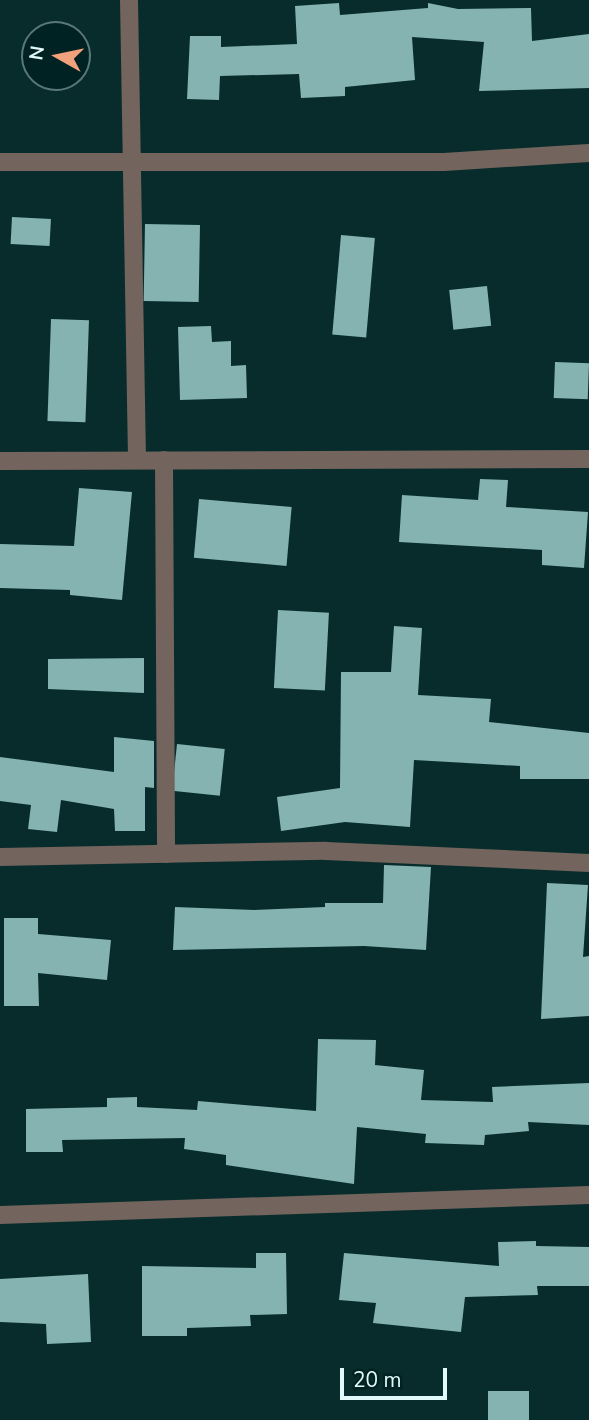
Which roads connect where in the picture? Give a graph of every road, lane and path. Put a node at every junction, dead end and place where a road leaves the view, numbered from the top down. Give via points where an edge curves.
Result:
1 (129, 0) edge
2 (589, 153) edge
3 (130, 161) junction
4 (0, 162) edge
5 (589, 459) edge
6 (137, 460) junction
7 (164, 460) junction
8 (0, 461) edge
9 (166, 854) junction
10 (0, 857) edge
11 (589, 863) edge
12 (589, 1195) edge
13 (0, 1215) edge

1 - 3 street
2 - 3 street via 444,162
3 - 4 street
3 - 6 street
5 - 7 street
6 - 7 street
6 - 8 street
7 - 9 street
9 - 10 street
9 - 11 street via 326,850
12 - 13 street

